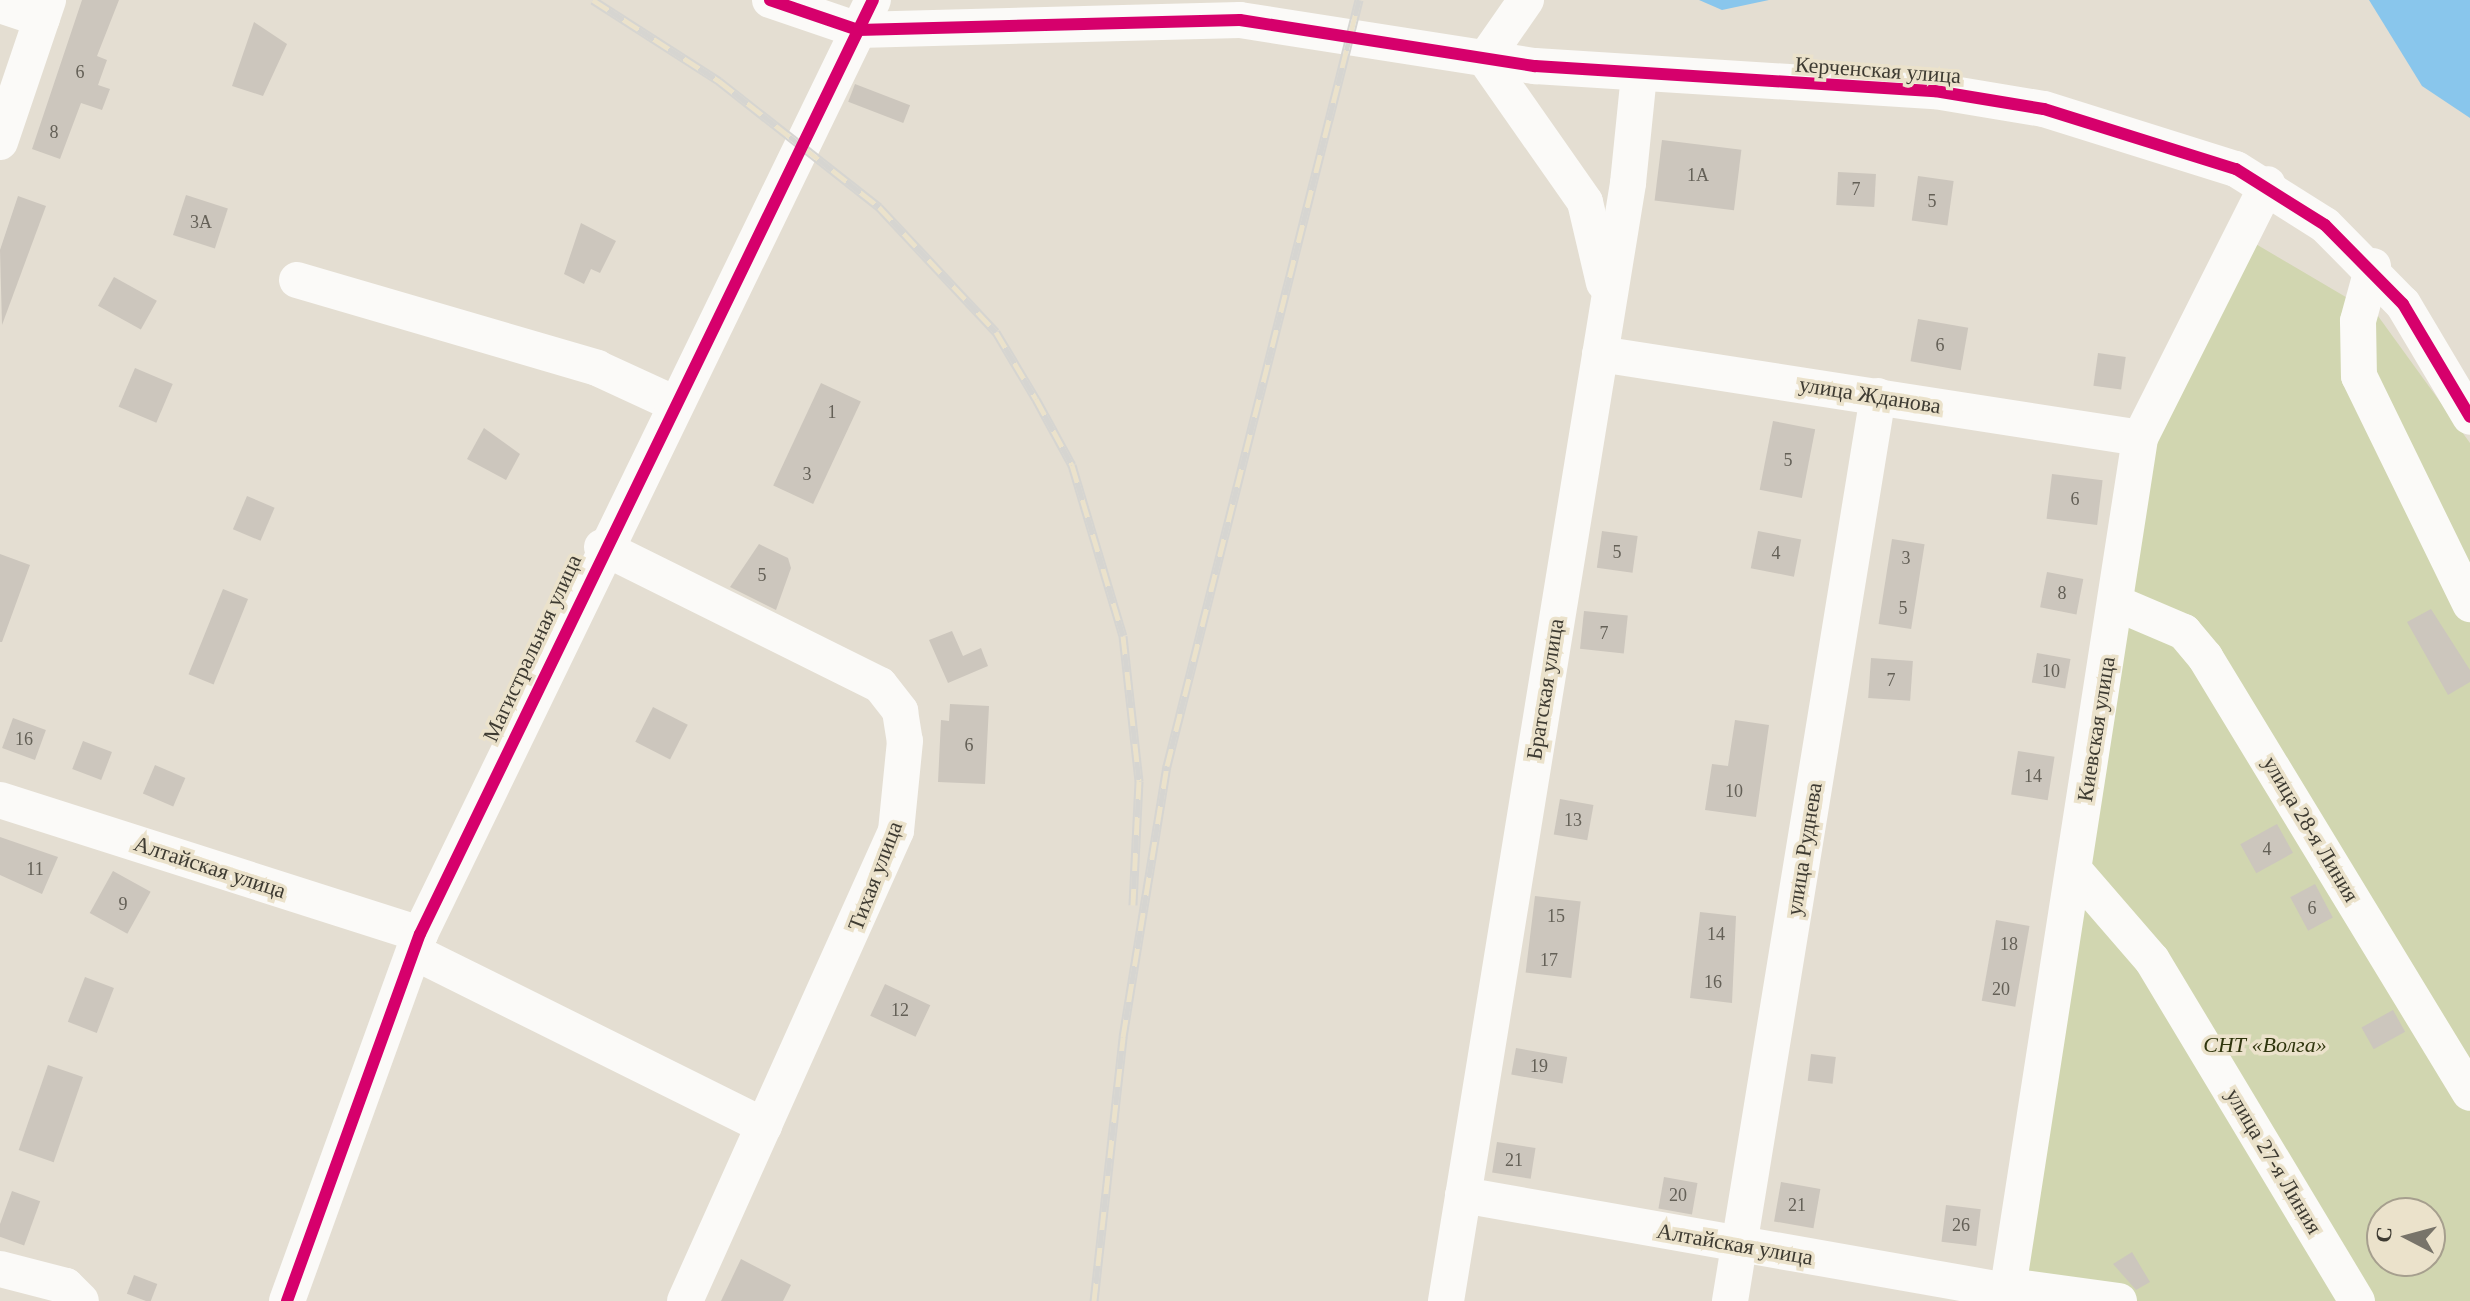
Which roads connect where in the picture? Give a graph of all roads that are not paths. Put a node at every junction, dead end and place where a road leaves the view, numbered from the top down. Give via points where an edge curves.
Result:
1 (770, 0) edge
2 (1526, 0) edge
3 (0, 5) edge
4 (45, 10) edge
5 (866, 15) edge
6 (1485, 59) junction
7 (1639, 75) junction
8 (0, 142) edge
9 (2268, 184) junction
10 (2373, 266) junction
11 (297, 280) dead end
12 (1607, 295) junction
13 (1600, 354) junction
14 (1878, 396) junction
15 (673, 403) junction
16 (2470, 417) edge
17 (2140, 438) junction
18 (602, 547) junction
19 (2116, 603) junction
20 (2470, 604) edge
21 (0, 800) edge
22 (2074, 870) junction
23 (417, 943) junction
24 (2470, 1093) edge
25 (764, 1126) junction
26 (1463, 1195) junction
27 (1739, 1245) junction
28 (0, 1269) edge
29 (2007, 1292) edge
30 (81, 1301) edge
31 (287, 1301) edge
32 (685, 1301) edge
33 (1446, 1301) edge
34 (1730, 1301) edge
35 (2119, 1301) edge
36 (2357, 1301) edge

1 - 5 street
2 - 6 street
3 - 4 street
4 - 8 street
5 - 6 street, Керченская улица via 1240,20
5 - 15 street, Магистральная улица
6 - 7 street, Керченская улица
6 - 12 street via 1585,202
7 - 9 street, Керченская улица via 1935,91 2044,109
7 - 12 street, Братская улица
9 - 10 street, Керченская улица
9 - 17 street, Киевская улица
10 - 16 street, Керченская улица via 2403,304
10 - 20 street via 2358,321 2359,376
11 - 15 street via 597,368
12 - 13 street, Братская улица
13 - 14 street, улица Жданова
13 - 26 street, Братская улица
14 - 17 street, улица Жданова
14 - 27 street, улица Руднева
15 - 18 street, Магистральная улица
17 - 19 street, Киевская улица
18 - 23 street, Магистральная улица
18 - 25 street, Тихая улица via 880,685 900,711 906,778 896,831
19 - 22 street, Киевская улица
19 - 24 street, улица 28-я Линия via 2184,632 2205,657
21 - 23 street, Алтайская улица
22 - 29 street, Киевская улица
22 - 36 street, улица 27-я Линия via 2152,960
23 - 25 street, Алтайская улица
23 - 31 street, Магистральная улица
25 - 32 street, Тихая улица
26 - 27 street, Алтайская улица
26 - 33 street, Братская улица
27 - 29 street, Алтайская улица
27 - 34 street, улица Руднева
28 - 30 street via 66,1286
29 - 35 street, Алтайская улица

